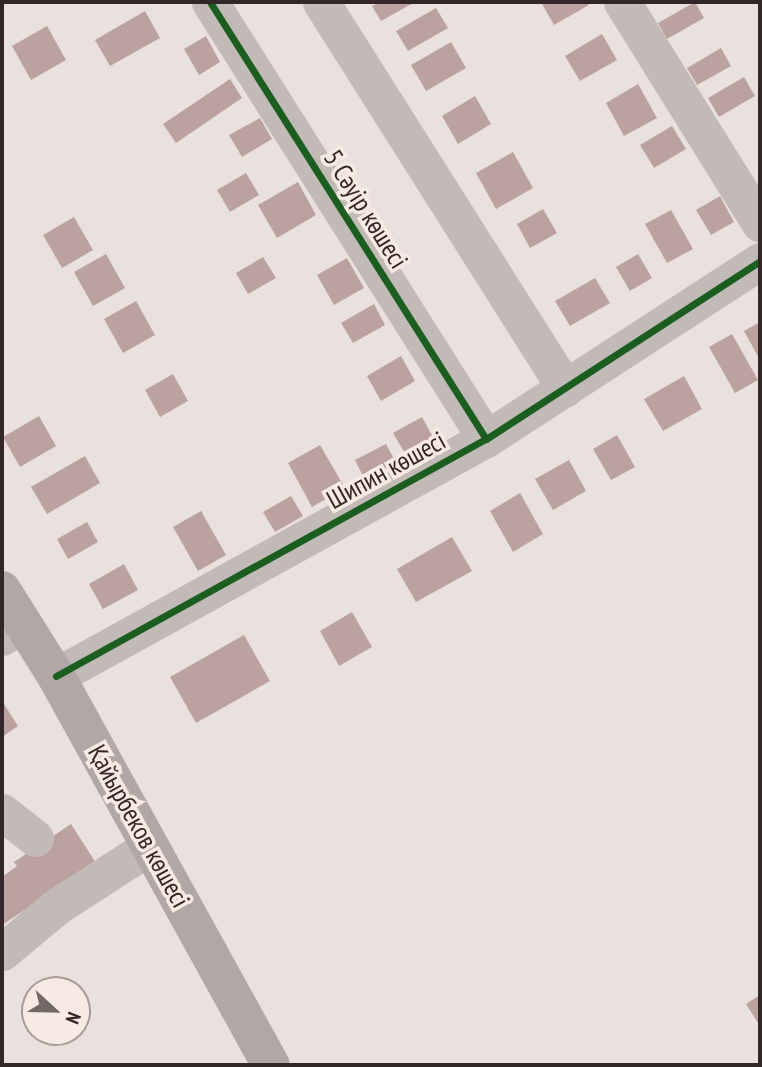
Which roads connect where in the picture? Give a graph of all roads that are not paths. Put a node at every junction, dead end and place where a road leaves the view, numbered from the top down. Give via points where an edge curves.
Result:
1 (210, 2) edge
2 (321, 2) edge
3 (622, 2) edge
4 (760, 224) edge
5 (760, 261) edge
6 (565, 388) junction
7 (486, 439) junction
8 (2, 590) edge
9 (12, 631) edge
10 (56, 676) junction
11 (2, 812) edge
12 (35, 838) dead end
13 (150, 846) junction
14 (2, 952) edge
15 (271, 1065) edge

1 - 7 street, 5 Сәуір көшесі
2 - 6 street
3 - 4 street
5 - 6 street, Шипин көшесі
6 - 7 street, Шипин көшесі
7 - 10 street, Шипин көшесі
8 - 9 main road, Қайырбеков көшесі
9 - 10 main road, Қайырбеков көшесі
10 - 13 main road, Қайырбеков көшесі
11 - 12 street
13 - 14 street via 56,907
13 - 15 main road, Қайырбеков көшесі

